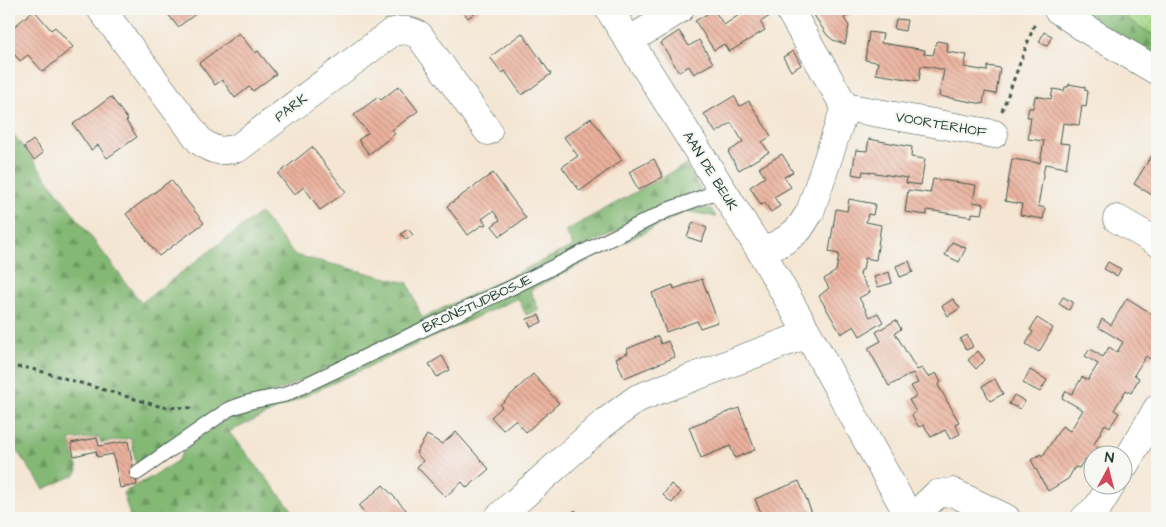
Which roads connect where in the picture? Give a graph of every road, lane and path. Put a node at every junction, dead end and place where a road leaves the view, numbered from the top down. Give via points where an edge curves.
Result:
1 (101, 9) edge
2 (610, 9) edge
3 (680, 9) edge
4 (789, 9) edge
5 (1047, 13) edge
6 (630, 41) junction
7 (1157, 71) edge
8 (846, 107) junction
9 (488, 131) dead end
10 (994, 134) joint
11 (722, 190) junction
12 (1117, 219) dead end
13 (1157, 242) edge
14 (762, 254) junction
15 (808, 334) junction
16 (9, 368) edge
17 (229, 409) junction
18 (1157, 409) edge
19 (1134, 449) edge
20 (138, 473) dead end
21 (1106, 494) edge
22 (498, 518) edge
23 (911, 518) edge
24 (1006, 518) edge
25 (1085, 518) edge

1 - 9 street, PARK via 200,141 209,148 219,151 238,148 398,30 419,35
2 - 6 street, AAN DE BEUK
3 - 6 street
4 - 8 street
5 - 7 street via 1086,29
5 - 10 path, VOORTERHOF
6 - 11 street, AAN DE BEUK
8 - 10 street, VOORTERHOF
8 - 14 street via 810,212 799,229
11 - 14 street, AAN DE BEUK
11 - 17 lane, BRONSTIJDBOSJE via 670,209 284,395
12 - 13 street
14 - 15 street, AAN DE BEUK
15 - 22 street via 638,398 603,424
15 - 23 street, AAN DE BEUK
16 - 17 path via 40,371 162,407
17 - 20 lane, BRONSTIJDBOSJE
18 - 19 street
21 - 25 street via 1098,508
23 - 24 street via 936,494 952,492

